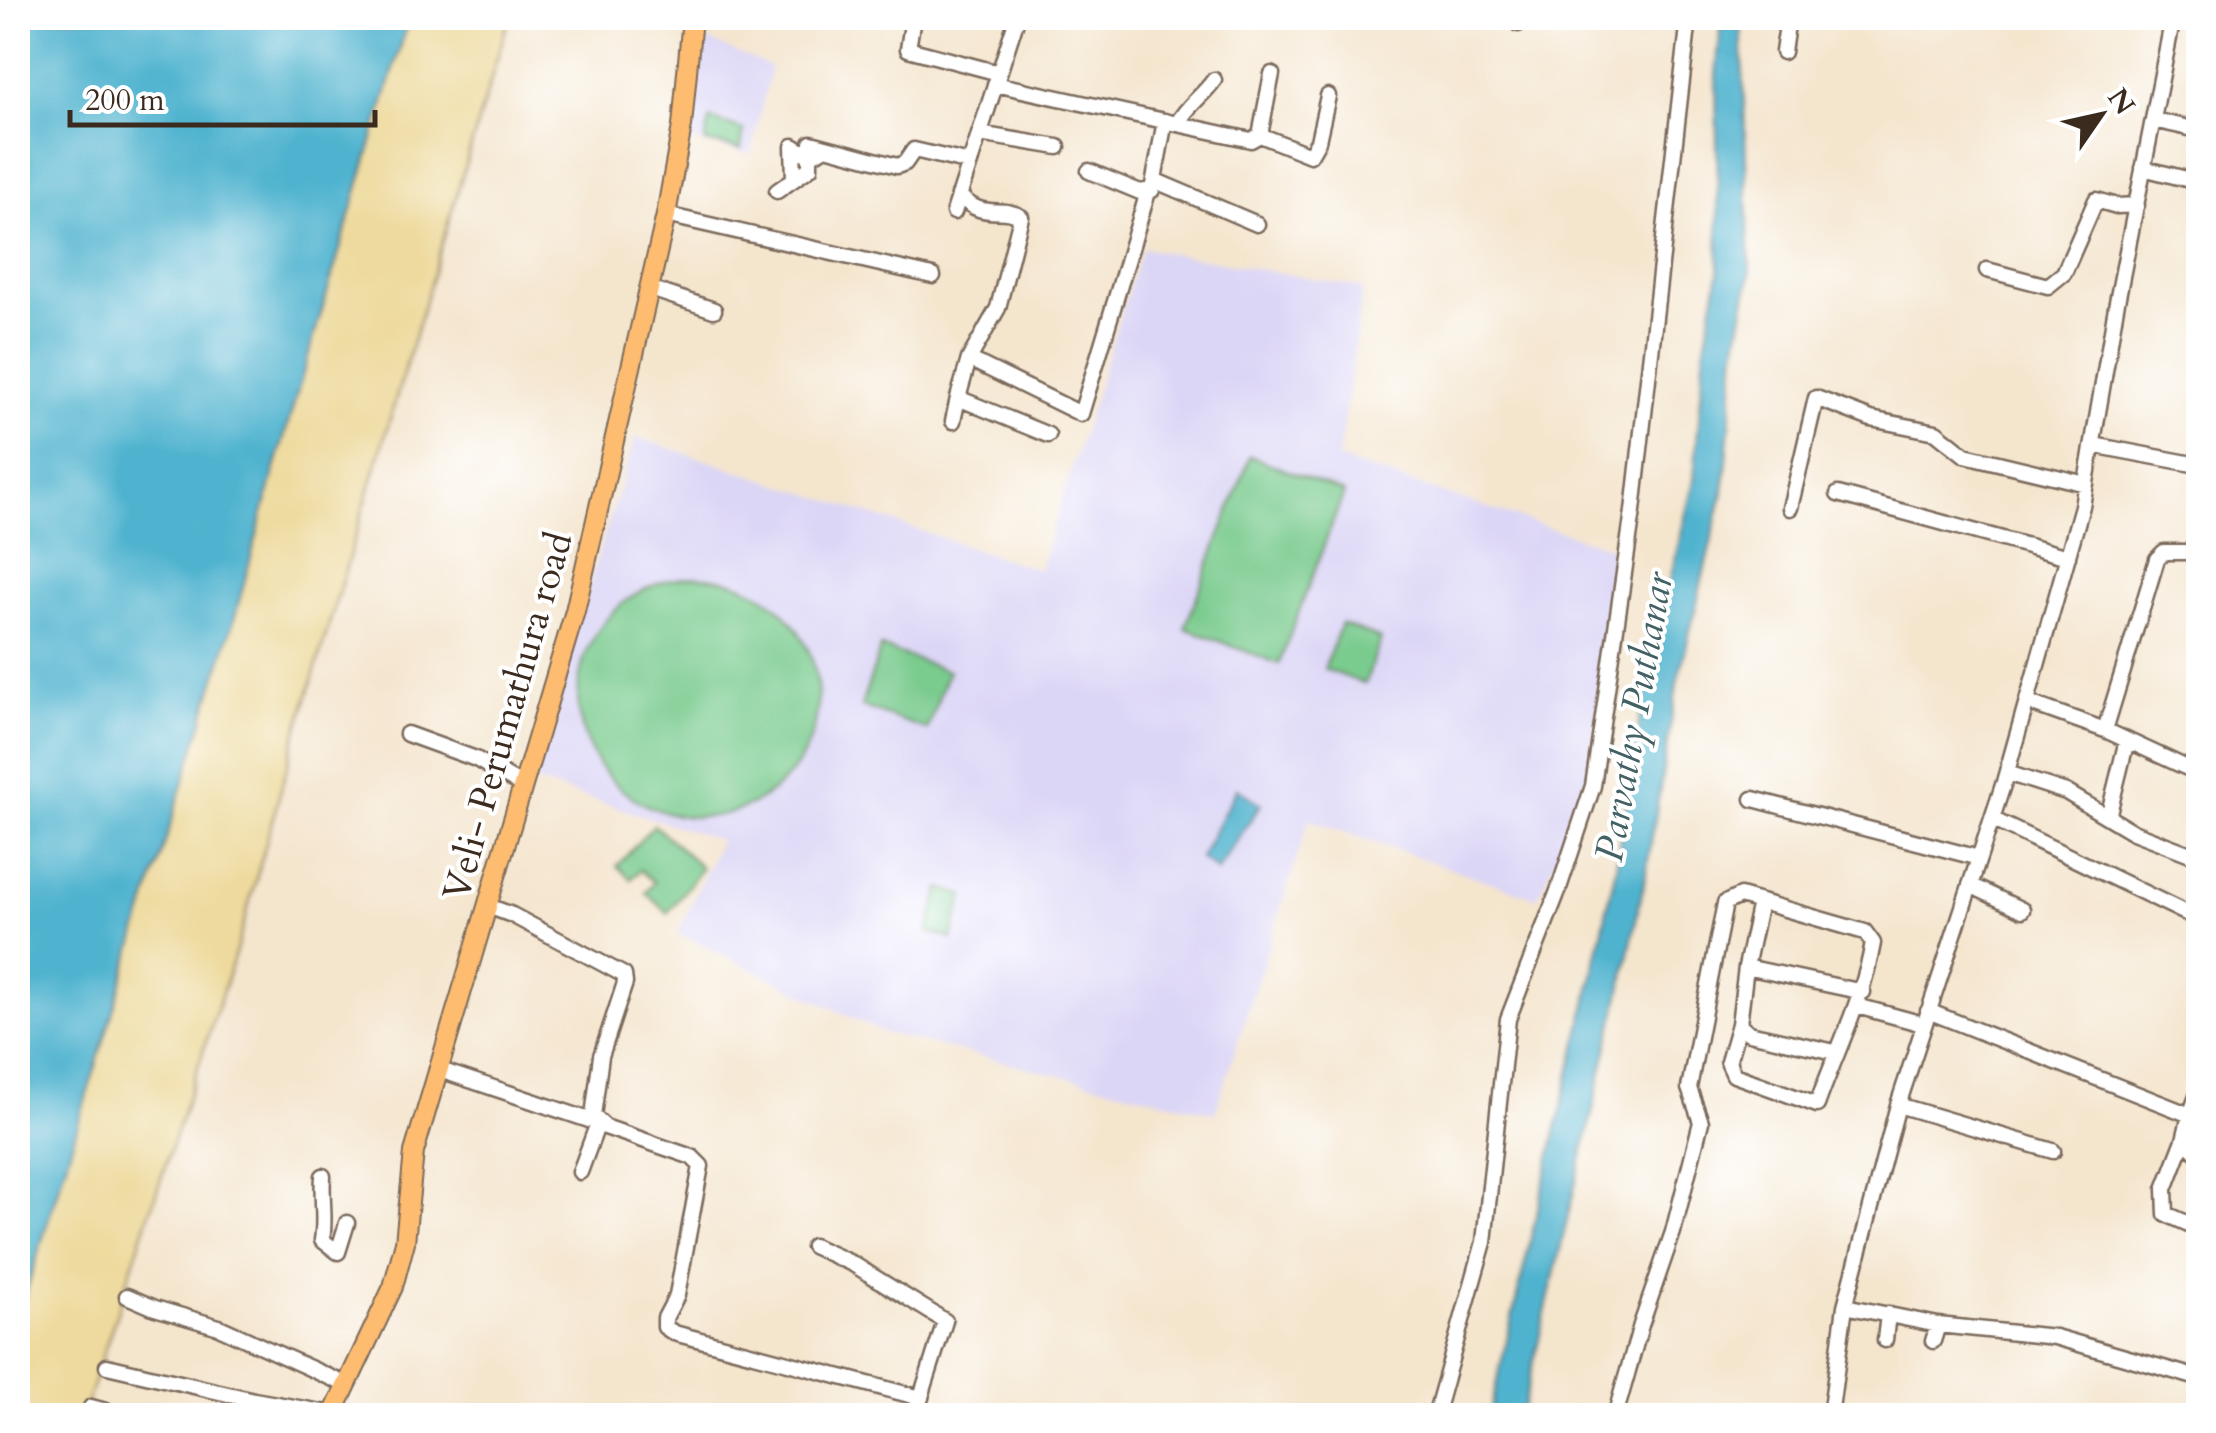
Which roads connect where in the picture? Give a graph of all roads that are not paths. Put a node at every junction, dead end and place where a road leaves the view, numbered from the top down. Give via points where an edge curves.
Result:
1 (692, 18) edge
2 (913, 18) edge
3 (1017, 18) edge
4 (1689, 18) edge
5 (1788, 18) edge
6 (2172, 18) edge
7 (1783, 52) dead end
8 (1272, 74) dead end
9 (997, 78) junction
10 (1214, 80) dead end
11 (1328, 96) dead end
12 (2153, 120) junction
13 (1171, 122) junction
14 (2198, 130) edge
15 (979, 134) junction
16 (1260, 135) junction
17 (1058, 147) dead end
18 (970, 163) junction
19 (2144, 168) junction
20 (1090, 172) dead end
21 (2198, 182) edge
22 (1152, 187) junction
23 (777, 192) dead end
24 (960, 195) junction
25 (2136, 205) junction
26 (954, 212) dead end
27 (666, 215) junction
28 (1258, 224) dead end
29 (1987, 270) dead end
30 (933, 276) dead end
31 (648, 288) junction
32 (714, 310) dead end
33 (969, 359) junction
34 (958, 398) junction
35 (952, 422) dead end
36 (1048, 435) dead end
37 (2093, 446) junction
38 (2198, 465) edge
39 (2086, 484) junction
40 (1838, 494) dead end
41 (1790, 508) dead end
42 (2198, 552) edge
43 (2068, 557) junction
44 (2027, 702) junction
45 (2105, 730) junction
46 (407, 734) dead end
47 (2127, 740) junction
48 (2197, 768) edge
49 (2007, 773) junction
50 (523, 786) junction
51 (1753, 799) dead end
52 (2108, 818) junction
53 (1992, 819) junction
54 (2198, 857) edge
55 (1979, 858) junction
56 (1970, 885) junction
57 (1760, 902) junction
58 (488, 906) junction
59 (2022, 910) dead end
60 (2198, 918) edge
61 (1746, 967) junction
62 (1860, 998) junction
63 (1926, 1017) junction
64 (1739, 1024) junction
65 (1835, 1052) junction
66 (437, 1069) junction
67 (2198, 1094) edge
68 (1898, 1105) junction
69 (2190, 1115) junction
70 (598, 1123) junction
71 (2184, 1140) junction
72 (2053, 1151) dead end
73 (2198, 1154) edge
74 (580, 1172) dead end
75 (324, 1176) dead end
76 (347, 1224) dead end
77 (2198, 1228) edge
78 (813, 1246) dead end
79 (128, 1296) dead end
80 (1846, 1306) junction
81 (1888, 1314) junction
82 (1938, 1325) junction
83 (1885, 1340) dead end
84 (1933, 1342) dead end
85 (107, 1366) dead end
86 (2198, 1378) edge
87 (347, 1385) junction
88 (921, 1398) junction
89 (91, 1407) dead end
90 (335, 1415) edge
91 (124, 1416) edge
92 (915, 1416) edge
93 (1435, 1416) edge
94 (1615, 1416) edge
95 (1830, 1416) edge

1 - 27 main road, Veli- Perumathura road
2 - 9 street via 908,49
3 - 9 street
4 - 93 street via 1633,510 1592,786 1508,1019 1484,1242
5 - 7 street
6 - 12 street
8 - 16 street
9 - 13 street
9 - 15 street
10 - 13 street
11 - 16 street via 1310,154
12 - 14 street
12 - 19 street
13 - 16 street via 1244,140
13 - 22 street
15 - 17 street
15 - 18 street
18 - 23 street via 914,150 897,166 815,149 810,168
18 - 24 street
19 - 21 street
19 - 25 street
20 - 22 street
22 - 28 street
22 - 33 street via 1081,414
24 - 26 street
24 - 33 street via 970,207 1021,217 998,308
25 - 29 street via 2096,200 2064,273 2048,286
25 - 37 street
27 - 30 street
27 - 31 main road, Veli- Perumathura road
31 - 32 street
31 - 50 main road, Veli- Perumathura road via 575,611
33 - 34 street
34 - 35 street
34 - 36 street
37 - 38 street
37 - 39 street
39 - 41 street via 1966,455 1936,432 1871,419 1816,398
39 - 43 street
40 - 43 street
42 - 45 street via 2164,552 2157,559
43 - 44 street
44 - 45 street
44 - 49 street
45 - 47 street
46 - 50 street via 476,759
47 - 48 street
47 - 52 street
49 - 52 street via 2066,792
49 - 53 street
50 - 58 main road, Veli- Perumathura road
51 - 55 street
52 - 54 street
53 - 55 street
53 - 60 street
55 - 56 street
56 - 59 street
56 - 63 street
57 - 61 street
57 - 62 street via 1870,936
57 - 94 street via 1732,897 1721,911 1689,1088 1702,1122
58 - 66 main road, Veli- Perumathura road
58 - 70 street via 624,975 592,1110
61 - 62 street
61 - 64 street
62 - 63 street
62 - 65 street
63 - 68 street
63 - 69 street
64 - 65 street
64 - 65 street via 1728,1062 1734,1076 1816,1105
66 - 70 street
66 - 87 main road, Veli- Perumathura road via 414,1152 393,1287
67 - 69 street
68 - 72 street
68 - 80 street
69 - 71 street
70 - 74 street
70 - 88 street via 701,1166 677,1296 664,1322 668,1331
71 - 73 street
71 - 77 street via 2165,1189 2166,1214
75 - 76 street via 322,1240 338,1252
78 - 88 street via 945,1321
79 - 87 street via 219,1327
80 - 81 street
80 - 95 street
81 - 82 street
81 - 83 street
82 - 84 street
82 - 86 street via 2056,1337
85 - 90 street
87 - 90 main road, Veli- Perumathura road
88 - 92 street
89 - 91 street

